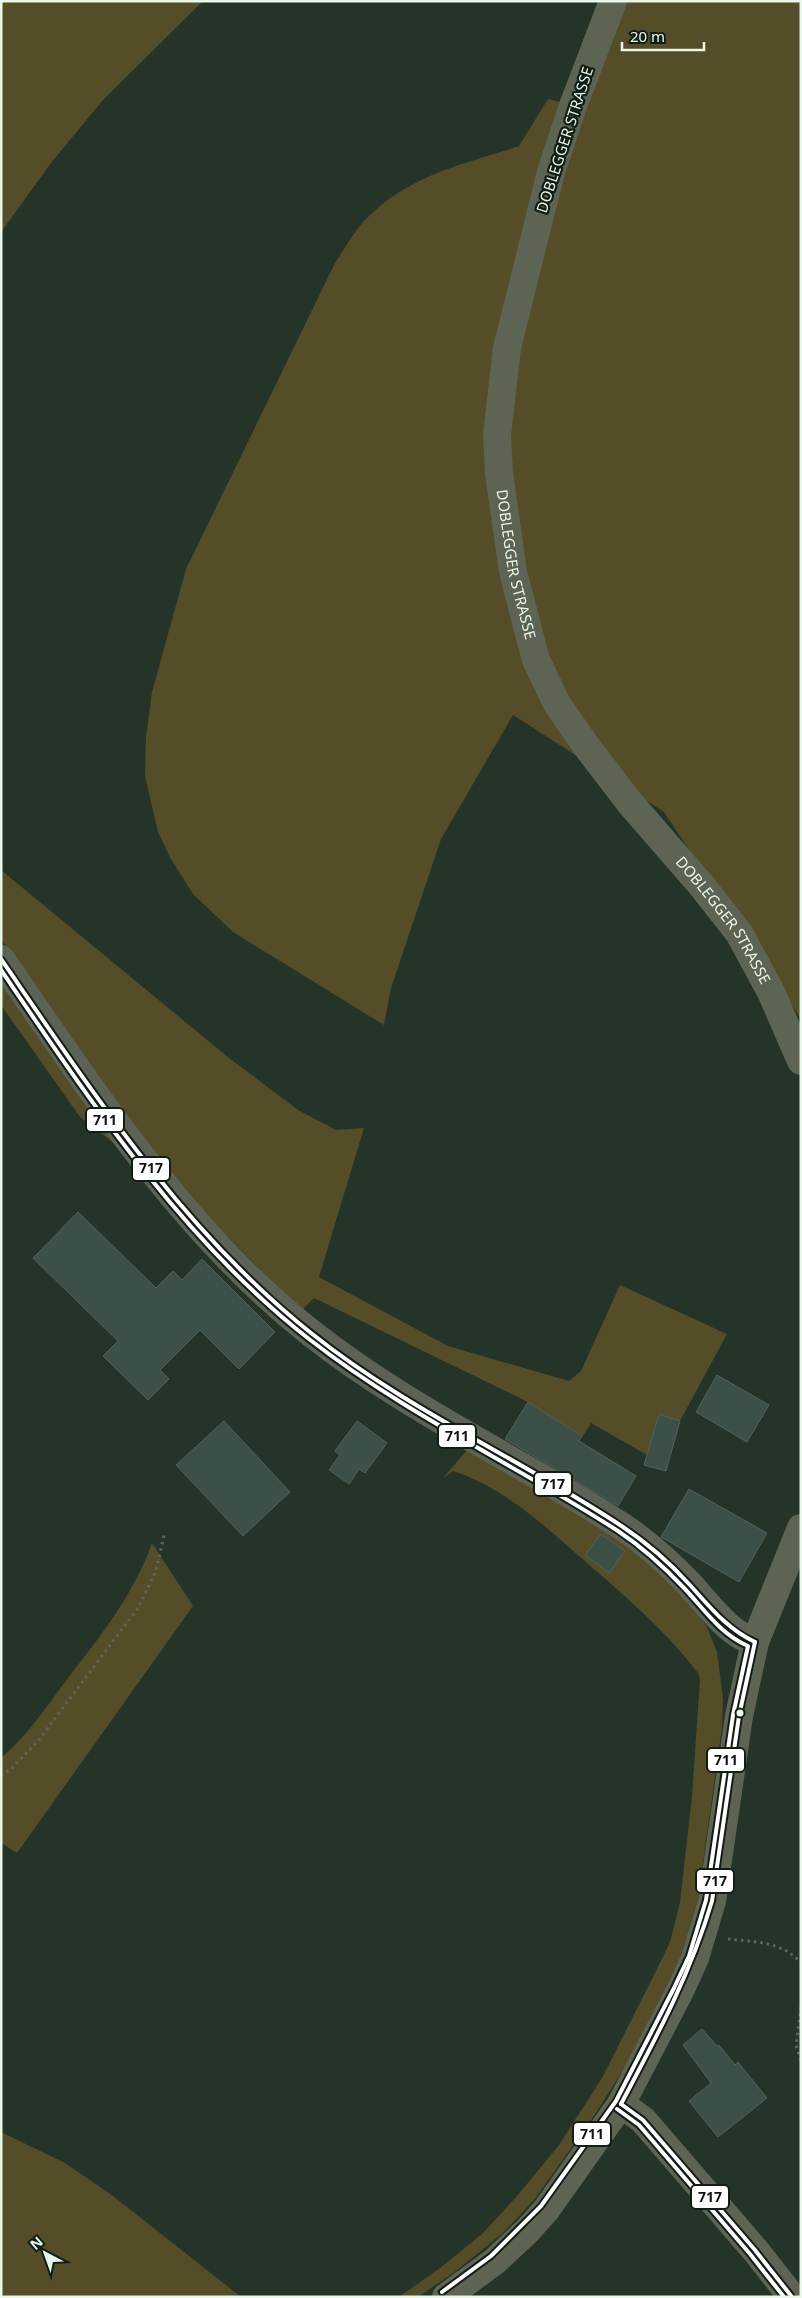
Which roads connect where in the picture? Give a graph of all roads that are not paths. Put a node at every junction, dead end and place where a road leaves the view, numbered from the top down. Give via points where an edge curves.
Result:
1 (613, 1) edge
2 (1, 959) edge
3 (801, 1061) edge
4 (801, 1528) edge
5 (755, 1642) junction
6 (621, 2104) junction
7 (446, 2297) edge
8 (792, 2297) edge

1 - 3 street, DOBLEGGER STRASSE via 551,172 507,348 497,435 501,491 513,572 536,660 557,704 625,797 739,933 771,992
2 - 5 street via 169,1191 194,1221 294,1319 370,1375 646,1543 734,1632
4 - 5 street
5 - 6 street via 738,1716 712,1901 703,1935 667,2018
6 - 7 street via 563,2187 528,2230 495,2261
6 - 8 street via 644,2120 756,2250

